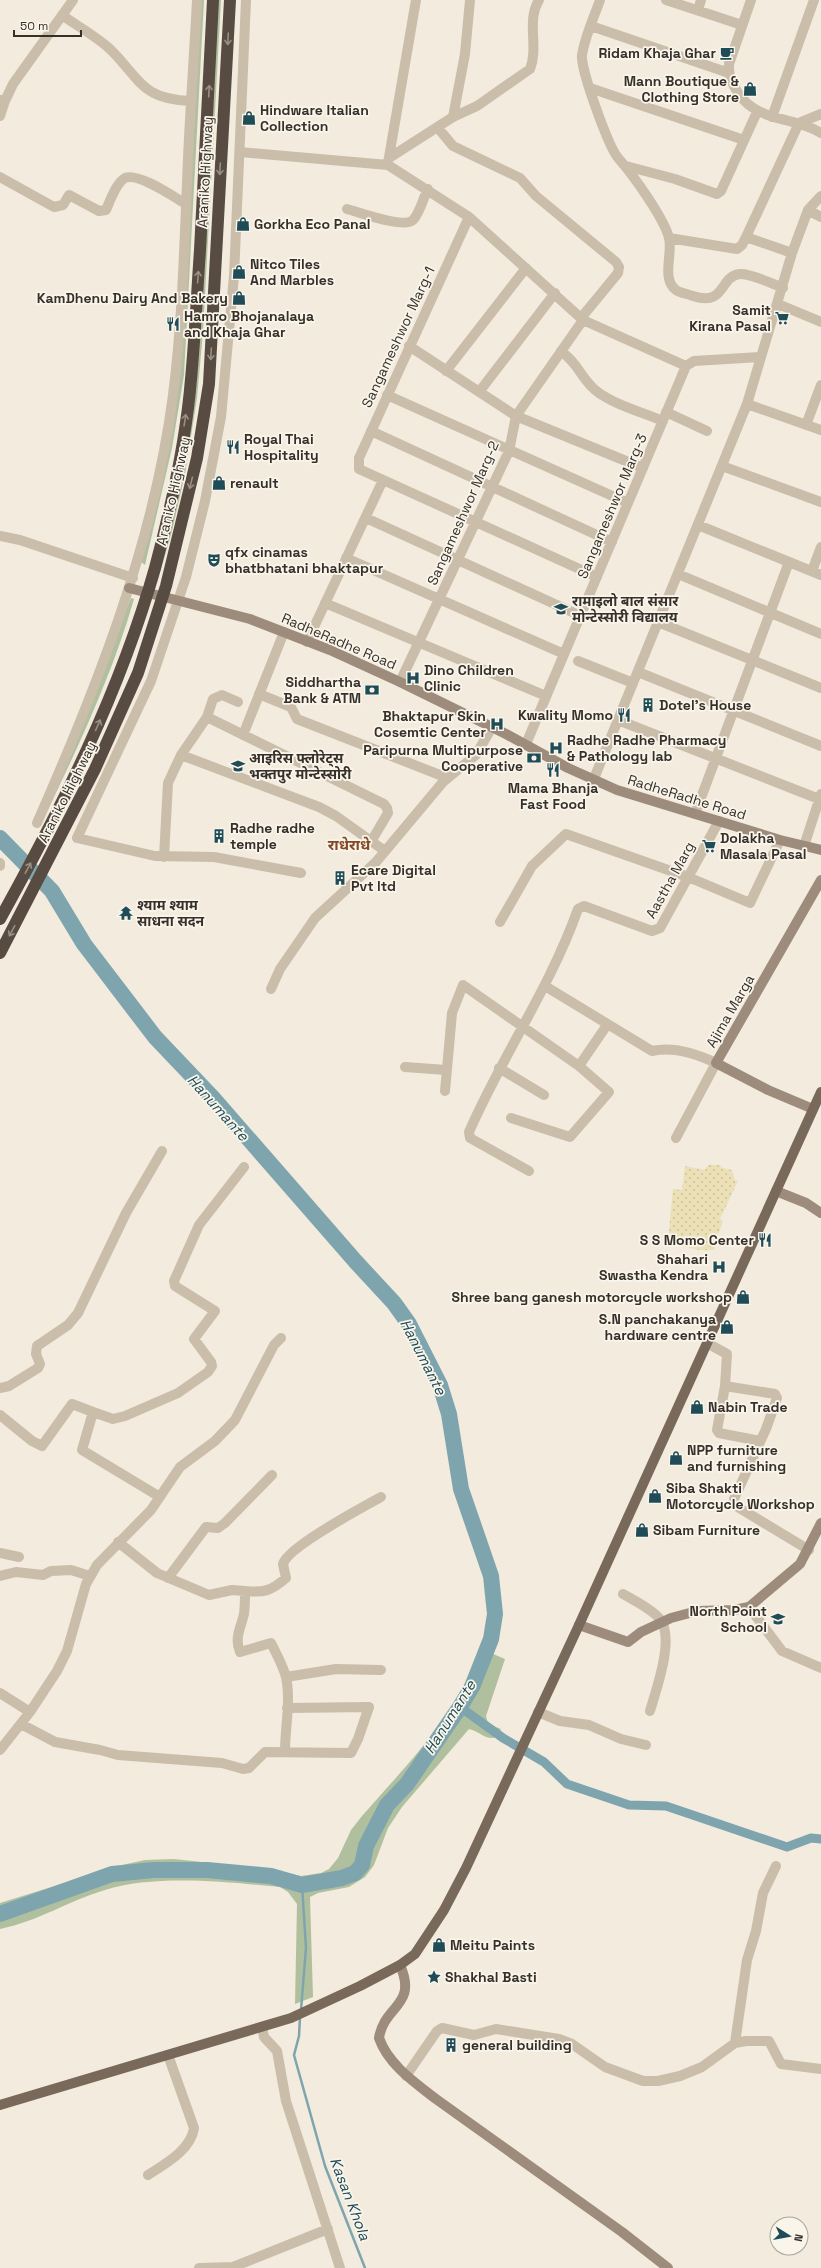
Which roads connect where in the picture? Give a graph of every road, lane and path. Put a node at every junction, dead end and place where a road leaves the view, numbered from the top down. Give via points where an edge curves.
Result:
1 (73, 0) edge
2 (197, 0) edge
3 (213, 0) edge
4 (230, 0) edge
5 (246, 0) edge
6 (416, 0) edge
7 (470, 0) edge
8 (539, 0) edge
9 (600, 0) edge
10 (666, 0) edge
11 (701, 0) edge
12 (751, 0) edge
13 (814, 0) edge
14 (698, 10) junction
15 (62, 15) junction
16 (742, 25) junction
17 (591, 26) junction
18 (728, 73) junction
19 (590, 88) junction
20 (3, 101) edge
21 (191, 101) junction
22 (757, 112) junction
23 (821, 114) edge
24 (0, 116) edge
25 (453, 117) junction
26 (772, 117) junction
27 (799, 124) junction
28 (438, 128) junction
29 (821, 132) edge
30 (744, 140) junction
31 (240, 152) junction
32 (388, 161) junction
33 (626, 166) junction
34 (0, 177) edge
35 (428, 189) junction
36 (821, 196) edge
37 (186, 204) junction
38 (347, 209) dead end
39 (808, 210) junction
40 (469, 217) junction
41 (821, 217) edge
42 (746, 237) junction
43 (669, 238) junction
44 (792, 253) junction
45 (526, 268) junction
46 (783, 288) junction
47 (555, 293) junction
48 (778, 304) junction
49 (582, 319) junction
50 (821, 322) edge
51 (409, 346) junction
52 (561, 351) junction
53 (760, 357) junction
54 (686, 366) junction
55 (446, 371) junction
56 (821, 385) edge
57 (479, 392) junction
58 (387, 395) junction
59 (747, 404) junction
60 (516, 416) junction
61 (664, 416) junction
62 (806, 425) junction
63 (821, 430) edge
64 (371, 431) junction
65 (707, 431) dead end
66 (509, 451) junction
67 (722, 466) junction
68 (643, 468) junction
69 (383, 480) junction
70 (492, 488) junction
71 (821, 502) edge
72 (628, 503) junction
73 (366, 518) junction
74 (475, 522) junction
75 (698, 525) junction
76 (0, 536) edge
77 (612, 542) junction
78 (821, 547) edge
79 (346, 558) junction
80 (458, 558) junction
81 (789, 562) junction
82 (817, 573) edge
83 (678, 574) junction
84 (597, 577) junction
85 (132, 578) junction
86 (129, 588) junction
87 (147, 593) junction
88 (163, 598) junction
89 (440, 599) junction
90 (177, 602) junction
91 (325, 603) junction
92 (770, 612) junction
93 (581, 616) junction
94 (658, 622) junction
95 (284, 632) junction
96 (821, 634) edge
97 (420, 641) junction
98 (307, 642) junction
99 (564, 654) junction
100 (753, 659) junction
101 (578, 661) dead end
102 (638, 672) junction
103 (400, 682) junction
104 (633, 683) junction
105 (821, 688) edge
106 (259, 694) junction
107 (546, 696) junction
108 (238, 702) dead end
109 (734, 711) junction
110 (206, 717) junction
111 (618, 720) junction
112 (492, 727) junction
113 (243, 735) junction
114 (526, 744) junction
115 (821, 746) edge
116 (181, 755) junction
117 (716, 759) junction
118 (593, 781) junction
119 (443, 782) junction
120 (820, 797) edge
121 (695, 814) junction
122 (719, 821) junction
123 (37, 822) dead end
124 (372, 840) junction
125 (780, 840) junction
126 (804, 846) junction
127 (821, 850) edge
128 (385, 851) junction
129 (164, 857) junction
130 (301, 873) dead end
131 (688, 877) junction
132 (821, 880) edge
133 (0, 919) edge
134 (500, 922) dead end
135 (0, 953) edge
136 (545, 986) junction
137 (271, 989) dead end
138 (608, 1025) junction
139 (524, 1028) junction
140 (716, 1064) junction
141 (579, 1066) junction
142 (405, 1067) dead end
143 (499, 1068) junction
144 (446, 1070) junction
145 (445, 1091) dead end
146 (821, 1092) edge
147 (544, 1094) dead end
148 (813, 1109) junction
149 (511, 1118) dead end
150 (676, 1138) dead end
151 (162, 1151) dead end
152 (244, 1167) dead end
153 (529, 1171) dead end
154 (776, 1191) junction
155 (821, 1213) edge
156 (281, 1338) dead end
157 (707, 1343) junction
158 (725, 1386) junction
159 (0, 1388) edge
160 (93, 1412) junction
161 (0, 1415) edge
162 (760, 1440) junction
163 (272, 1475) dead end
164 (381, 1497) dead end
165 (160, 1498) junction
166 (821, 1523) edge
167 (118, 1542) junction
168 (809, 1550) junction
169 (0, 1553) edge
170 (19, 1557) dead end
171 (0, 1576) edge
172 (90, 1576) junction
173 (168, 1578) junction
174 (245, 1591) junction
175 (623, 1594) dead end
176 (749, 1607) junction
177 (662, 1622) junction
178 (580, 1625) junction
179 (821, 1668) edge
180 (381, 1670) dead end
181 (286, 1677) junction
182 (0, 1693) edge
183 (287, 1708) junction
184 (650, 1711) dead end
185 (30, 1712) junction
186 (538, 1712) junction
187 (21, 1724) junction
188 (646, 1745) dead end
189 (0, 1750) edge
190 (285, 1752) junction
191 (776, 1866) dead end
192 (400, 1965) junction
193 (262, 2026) junction
194 (734, 2043) junction
195 (168, 2055) junction
196 (821, 2069) edge
197 (406, 2076) junction
198 (0, 2106) edge
199 (148, 2175) dead end
200 (328, 2229) junction
201 (199, 2268) edge
202 (340, 2268) edge
203 (668, 2268) edge

1 - 15 street
2 - 21 street
87 -> 3 highway, Araniko Highway via 164,529 191,381
4 -> 88 highway, Araniko Highway via 209,384 198,458
5 - 31 street
6 - 32 street
7 - 25 street via 465,54
8 - 25 street via 532,16 533,54 530,69 477,106
9 - 17 street
10 - 14 street
11 - 14 street
12 - 16 street
13 - 26 street
14 - 16 street
15 - 20 street
15 - 21 street via 109,48 142,85 155,95 170,100
16 - 18 street
17 - 18 street
17 - 19 street via 582,61
18 - 22 street via 745,103
19 - 30 street
19 - 33 street via 612,150
20 - 24 street
21 - 37 street
22 - 26 street
22 - 30 street
23 - 27 street
25 - 28 street
26 - 27 street
27 - 29 street
27 - 42 street
28 - 32 street
28 - 49 street, Sangameshwor Marg-2 via 453,146 520,178 536,196 616,262 618,273
30 - 33 street via 721,191 717,194
31 - 32 street
31 - 90 street via 234,276 221,417 206,501
32 - 35 street
33 - 43 street
34 - 37 street via 54,208 63,205 69,195 99,211 106,210 125,178 144,180
35 - 38 street via 413,220 408,223 399,224
35 - 40 street
36 - 39 street
37 - 85 street via 173,395 158,479
39 - 41 street
39 - 44 street
40 - 45 street
40 - 51 street, Sangameshwor Marg-1
42 - 43 street via 737,248
42 - 44 street
43 - 46 street via 668,279 676,290 703,299 711,298 733,277 742,274
44 - 46 street
45 - 47 street
45 - 55 street
46 - 48 street
47 - 49 street
47 - 57 street
48 - 50 street
48 - 53 street
49 - 52 street, Sangameshwor Marg-2
49 - 54 street
51 - 55 street
51 - 58 street, Sangameshwor Marg-1
52 - 60 street, Sangameshwor Marg-2
52 - 61 street via 577,365 591,386 604,397
53 - 54 street via 694,361
53 - 59 street
54 - 61 street, Sangameshwor Marg-3
55 - 57 street
56 - 62 street
57 - 60 street
58 - 64 street, Sangameshwor Marg-1
58 - 66 street
59 - 62 street
59 - 67 street
60 - 66 street, Sangameshwor Marg-2
60 - 68 street
61 - 65 street
61 - 68 street, Sangameshwor Marg-3
62 - 63 street
64 - 69 street, Sangameshwor Marg-1 via 358,458 359,469
64 - 70 street
66 - 70 street, Sangameshwor Marg-2
66 - 72 street
67 - 71 street
67 - 75 street
68 - 72 street, Sangameshwor Marg-3
69 - 73 street
69 - 74 street
70 - 74 street, Sangameshwor Marg-2
70 - 77 street
72 - 77 street, Sangameshwor Marg-3
73 - 79 street
73 - 80 street
74 - 80 street, Sangameshwor Marg-2
74 - 84 street
75 - 81 street
75 - 83 street
76 - 85 street via 20,540
77 - 84 street, Sangameshwor Marg-3
78 - 82 street
79 - 89 street
79 - 91 street
80 - 89 street, Sangameshwor Marg-2
80 - 93 street
81 - 82 street
81 - 92 street
83 - 92 street
83 - 94 street
84 - 93 street, Sangameshwor Marg-3
85 - 86 street
86 - 87 main road, RadheRadhe Road
86 - 123 street via 76,734
87 - 88 main road, RadheRadhe Road
133 -> 87 highway, Araniko Highway via 46,836 83,759 109,700
88 - 90 main road, RadheRadhe Road
88 -> 135 highway, Araniko Highway via 130,692 109,741
89 - 97 street, Sangameshwor Marg-2
89 - 99 street
90 - 95 main road, RadheRadhe Road via 221,610
90 - 129 street via 151,681 77,838
91 - 97 street
91 - 98 street
92 - 96 street
92 - 100 street
93 - 99 street, Sangameshwor Marg-3
94 - 100 street
94 - 102 street
95 - 98 main road, RadheRadhe Road
95 - 106 street
97 - 103 street, Sangameshwor Marg-2
97 - 107 street
98 - 103 main road, RadheRadhe Road
99 - 107 street, Sangameshwor Marg-3
100 - 105 street
100 - 109 street
101 - 104 street
102 - 104 street
102 - 109 street
103 - 112 main road, RadheRadhe Road
104 - 111 street
106 - 113 street
106 - 119 street via 291,707 297,719 445,777
107 - 114 street, Sangameshwor Marg-3
108 - 110 street via 222,694 217,696 210,704
109 - 115 street
109 - 117 street
110 - 113 street
110 - 116 street
111 - 117 street
111 - 118 street
112 - 114 main road, RadheRadhe Road
112 - 119 street via 476,755
113 - 124 street via 384,804 388,808 388,813
114 - 118 main road, RadheRadhe Road
116 - 124 street via 319,807
116 - 129 street via 174,766 167,792
117 - 120 street
117 - 121 street
118 - 121 main road, RadheRadhe Road
119 - 128 street
120 - 126 street
121 - 122 main road, RadheRadhe Road
122 - 125 main road, RadheRadhe Road
122 - 131 street, Aastha Marg
124 - 128 street
125 - 126 main road, RadheRadhe Road
125 - 131 street via 750,903
126 - 127 main road, RadheRadhe Road
128 - 137 street via 315,918 280,969
129 - 130 street via 214,857
131 - 134 street via 566,834 532,866
131 - 136 street, Aastha Marg via 656,931 584,906 578,909
132 - 140 main road, Ajima Marga
136 - 138 street
136 - 139 street
138 - 140 street via 652,1051 665,1048 701,1056
138 - 141 street
139 - 141 street
139 - 143 street
139 - 144 street via 463,985 452,1013
140 - 148 main road, Ajima Marga
140 - 150 street
141 - 149 street via 609,1092 570,1137
142 - 144 street
143 - 147 street
143 - 153 street via 469,1135 470,1138
144 - 145 street
146 - 148 main road
148 - 154 main road
151 - 159 street via 126,1213 76,1317 68,1326 37,1346 36,1354 40,1364 38,1368 9,1386
152 - 160 street via 199,1225 174,1281 175,1286 215,1311 194,1339 212,1366 208,1372 178,1393 125,1416 113,1419
154 - 155 main road via 806,1203
154 - 157 main road
156 - 165 street via 274,1346 235,1420 215,1441 180,1467
157 - 158 street via 727,1354
157 - 178 main road
158 - 162 street via 717,1430 719,1433
158 - 162 street via 775,1394 777,1398 774,1408
160 - 161 street via 72,1404 42,1446
160 - 165 street via 82,1450
162 - 168 street via 734,1499 736,1506
163 - 173 street via 218,1528 206,1527
164 - 174 street via 327,1528 287,1557 283,1564 286,1578 281,1583 262,1593
165 - 167 street
166 - 168 main road
167 - 172 street
167 - 173 street via 157,1573
168 - 176 main road via 790,1575
169 - 170 street
171 - 172 street via 16,1572 43,1575 51,1571 71,1570
172 - 185 street via 67,1651
173 - 174 street via 209,1595 232,1590
174 - 181 street via 244,1614 238,1637 240,1652 271,1643
175 - 177 street
176 - 177 main road via 697,1611
176 - 179 street via 782,1651
177 - 178 main road via 625,1642
177 - 184 street via 665,1651
178 - 186 main road
180 - 181 street via 336,1669
181 - 183 street
182 - 185 street
183 - 190 street
183 - 190 street via 368,1707 351,1753
185 - 187 street
186 - 188 street via 560,1721 589,1725 621,1739
186 - 192 main road via 455,1891 415,1954
187 - 189 street
187 - 190 street via 55,1742 118,1755 222,1763 243,1769 249,1768 265,1752
191 - 194 street via 763,1893 756,1931 747,1960
192 - 193 main road via 316,2007 291,2018
192 - 197 main road via 406,1978 405,1993 383,2026 379,2038
193 - 195 main road
193 - 200 street via 264,2037 277,2051 286,2101
194 - 196 street via 769,2041 781,2064
194 - 197 street via 702,2067 680,2076 658,2081 643,2081 605,2066 572,2044 559,2039 496,2029 474,2035 442,2028 437,2031
195 - 198 main road
195 - 199 street via 194,2128 193,2135 173,2158
197 - 203 main road
200 - 201 street via 233,2267
200 - 202 street

